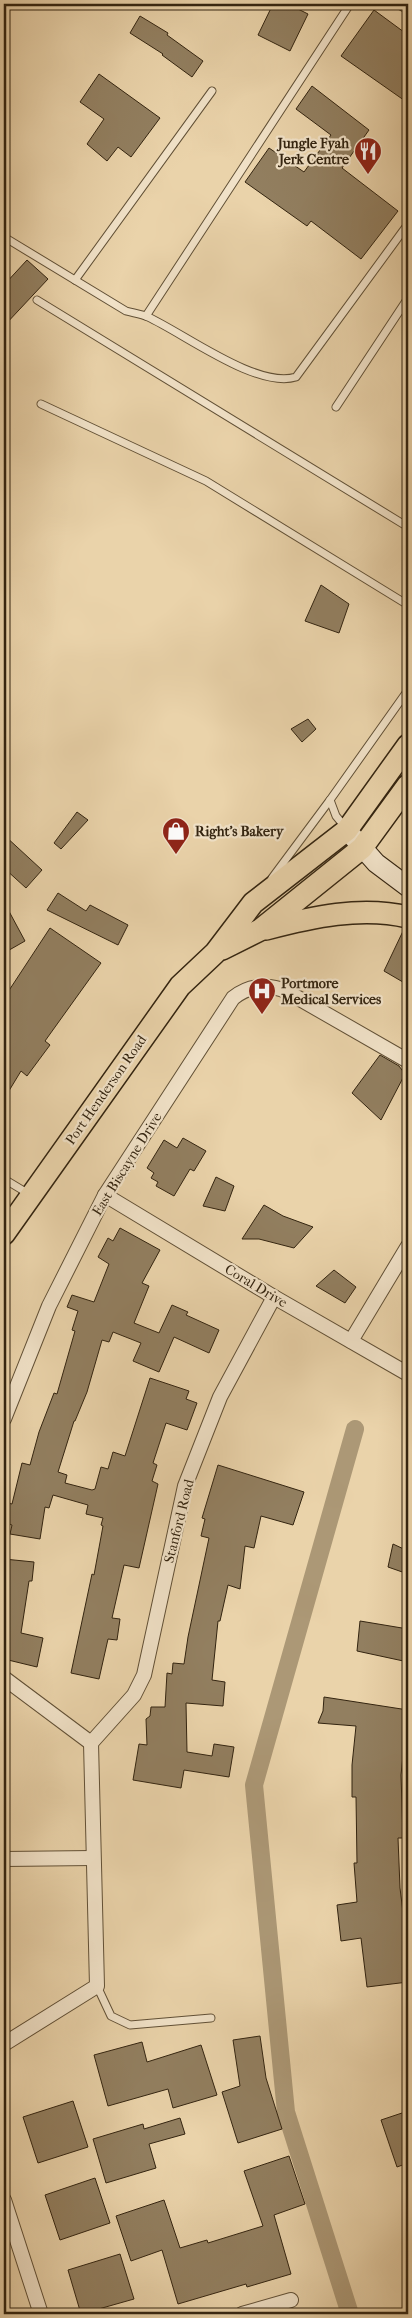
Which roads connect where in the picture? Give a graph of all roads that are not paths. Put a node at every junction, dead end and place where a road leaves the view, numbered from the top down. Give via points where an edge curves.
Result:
1 (350, 4) edge
2 (397, 4) edge
3 (408, 10) edge
4 (212, 92) dead end
5 (408, 224) edge
6 (4, 237) edge
7 (74, 280) junction
8 (408, 298) edge
9 (37, 300) dead end
10 (146, 316) junction
11 (41, 404) dead end
12 (336, 406) dead end
13 (408, 528) edge
14 (408, 605) edge
15 (408, 690) edge
16 (408, 745) edge
17 (408, 785) edge
18 (330, 800) junction
19 (347, 830) junction
20 (362, 848) junction
21 (408, 887) edge
22 (253, 903) junction
23 (408, 917) edge
24 (260, 930) junction
25 (216, 953) junction
26 (408, 1062) edge
27 (4, 1178) edge
28 (105, 1194) junction
29 (31, 1195) junction
30 (4, 1234) edge
31 (408, 1246) edge
32 (274, 1297) junction
33 (351, 1341) junction
34 (408, 1374) edge
35 (4, 1420) edge
36 (4, 1678) edge
37 (91, 1743) junction
38 (93, 1858) junction
39 (4, 1859) edge
40 (96, 1986) junction
41 (211, 2018) dead end
42 (4, 2044) edge
43 (4, 2200) edge
44 (290, 2300) dead end
45 (41, 2314) edge
46 (242, 2314) edge

1 - 10 lane
2 - 3 lane
4 - 7 lane
5 - 10 lane via 296,377 274,378 249,372
6 - 7 lane
7 - 10 lane via 126,311
8 - 12 lane
9 - 13 lane
11 - 14 lane via 206,481
15 - 18 lane
16 - 19 main road, Port Henderson Road
17 - 20 main road, Port Henderson Road
18 - 19 lane via 336,816
18 - 22 lane
19 - 20 main road
19 - 22 main road, Port Henderson Road
20 - 21 main road
20 - 24 main road, Port Henderson Road
22 - 25 main road, Port Henderson Road
23 - 24 main road via 354,913 306,919
24 - 25 main road, Port Henderson Road
25 - 29 main road, Port Henderson Road via 180,986
26 - 28 street, East Biscayne Drive via 286,991 272,986 240,992
27 - 29 lane
28 - 32 street, Coral Drive
28 - 35 street, East Biscayne Drive via 49,1306
29 - 30 main road, Port Henderson Road
31 - 33 street
32 - 33 street, Coral Drive
32 - 37 street, Stanford Road via 220,1397 185,1486 144,1675 134,1695
33 - 34 street, Coral Drive
36 - 37 street
37 - 38 street
38 - 39 street
38 - 40 street
40 - 41 lane via 111,2016 130,2026
40 - 42 street
43 - 45 street
44 - 46 street

